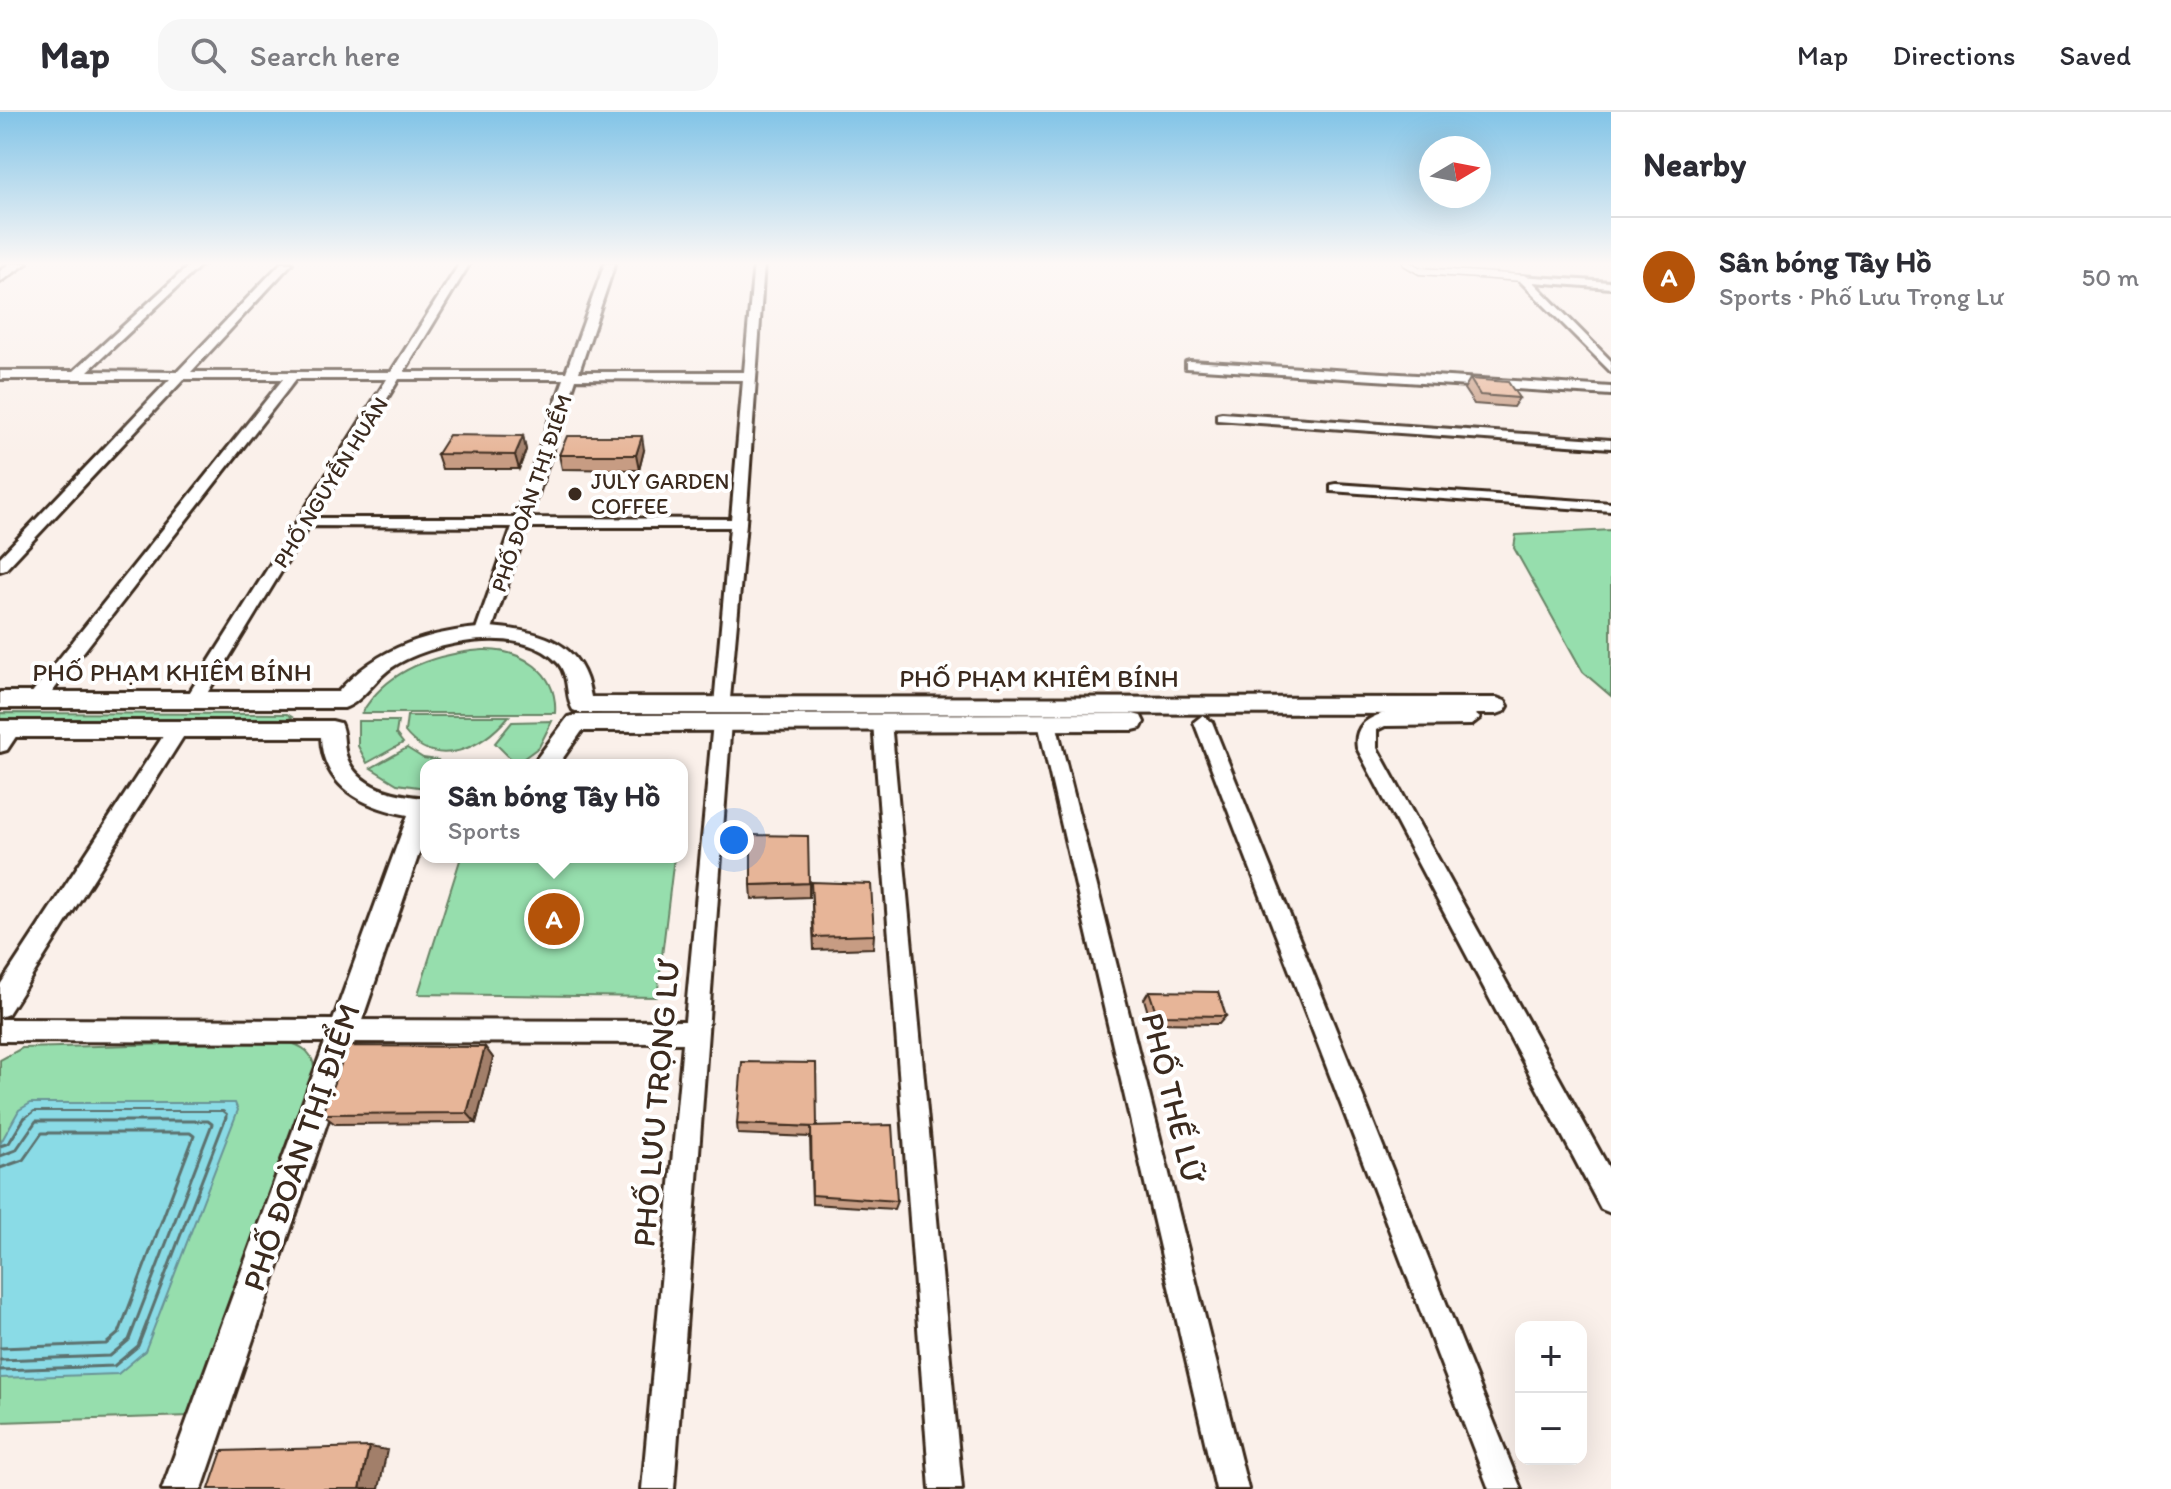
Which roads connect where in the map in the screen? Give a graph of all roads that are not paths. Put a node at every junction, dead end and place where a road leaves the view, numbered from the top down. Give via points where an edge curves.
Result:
1 (129, 327) edge
2 (227, 327) edge
3 (426, 327) edge
4 (588, 327) edge
5 (753, 327) edge
6 (1570, 327) edge
7 (1588, 346) junction
8 (1611, 347) edge
9 (1190, 365) dead end
10 (1611, 368) edge
11 (0, 375) edge
12 (77, 375) junction
13 (181, 376) junction
14 (292, 376) junction
15 (396, 376) junction
16 (571, 376) junction
17 (749, 376) junction
18 (1611, 391) edge
19 (1222, 417) dead end
20 (1611, 444) edge
21 (1336, 488) dead end
22 (1611, 507) edge
23 (305, 522) junction
24 (523, 522) junction
25 (739, 523) junction
26 (0, 566) edge
27 (483, 632) junction
28 (0, 700) edge
29 (36, 700) junction
30 (194, 700) junction
31 (1497, 706) dead end
32 (578, 714) junction
33 (723, 714) junction
34 (1471, 718) dead end
35 (882, 722) junction
36 (1203, 722) junction
37 (1047, 723) junction
38 (1328, 723) dead end
39 (178, 729) junction
40 (4, 734) edge
41 (550, 759) edge
42 (420, 806) edge
43 (420, 820) edge
44 (0, 1006) edge
45 (0, 1030) edge
46 (342, 1030) junction
47 (696, 1032) junction
48 (1611, 1199) edge
49 (182, 1489) edge
50 (658, 1489) edge
51 (946, 1489) edge
52 (1232, 1489) edge
53 (1505, 1489) edge

1 - 12 street
2 - 13 street
3 - 15 street, PHỐ NGUYỄN HUÂN
4 - 16 street, PHỐ ĐOÀN THỊ ĐIỂM
5 - 17 street, PHỐ LƯU TRỌNG LƯ
6 - 7 street
7 - 8 street
7 - 10 street
9 - 18 street
11 - 12 street
12 - 13 street
13 - 14 street
13 - 26 street
14 - 15 street
14 - 29 street
15 - 16 street
15 - 23 street, PHỐ NGUYỄN HUÂN
16 - 17 street
16 - 24 street, PHỐ ĐOÀN THỊ ĐIỂM
17 - 25 street, PHỐ LƯU TRỌNG LƯ
19 - 20 street
21 - 22 street
23 - 24 street
23 - 30 street, PHỐ NGUYỄN HUÂN
24 - 25 street
24 - 27 street, PHỐ ĐOÀN THỊ ĐIỂM
25 - 33 street, PHỐ LƯU TRỌNG LƯ
27 - 30 street, PHỐ PHẠM KHIÊM BÍNH via 447,636 395,656 344,700
27 - 32 street via 514,634 552,649 576,675
28 - 29 street, PHỐ PHẠM KHIÊM BÍNH
29 - 30 street, PHỐ PHẠM KHIÊM BÍNH
31 - 33 street, PHỐ PHẠM KHIÊM BÍNH
32 - 33 street, PHỐ PHẠM KHIÊM BÍNH
32 - 41 street
33 - 35 street, PHỐ PHẠM KHIÊM BÍNH
33 - 47 street, PHỐ LƯU TRỌNG LƯ
34 - 48 street via 1382,719 1369,726 1367,748
35 - 37 street, PHỐ PHẠM KHIÊM BÍNH
35 - 51 street
36 - 37 street, PHỐ PHẠM KHIÊM BÍNH
36 - 38 street, PHỐ PHẠM KHIÊM BÍNH
36 - 53 street
37 - 52 street, PHỐ THẾ LỮ
39 - 40 street
39 - 42 street via 332,729 333,756 347,780 374,797
39 - 44 street
43 - 46 street, PHỐ ĐOÀN THỊ ĐIỂM
45 - 46 street
46 - 47 street
46 - 49 street, PHỐ ĐOÀN THỊ ĐIỂM
47 - 50 street, PHỐ LƯU TRỌNG LƯ

